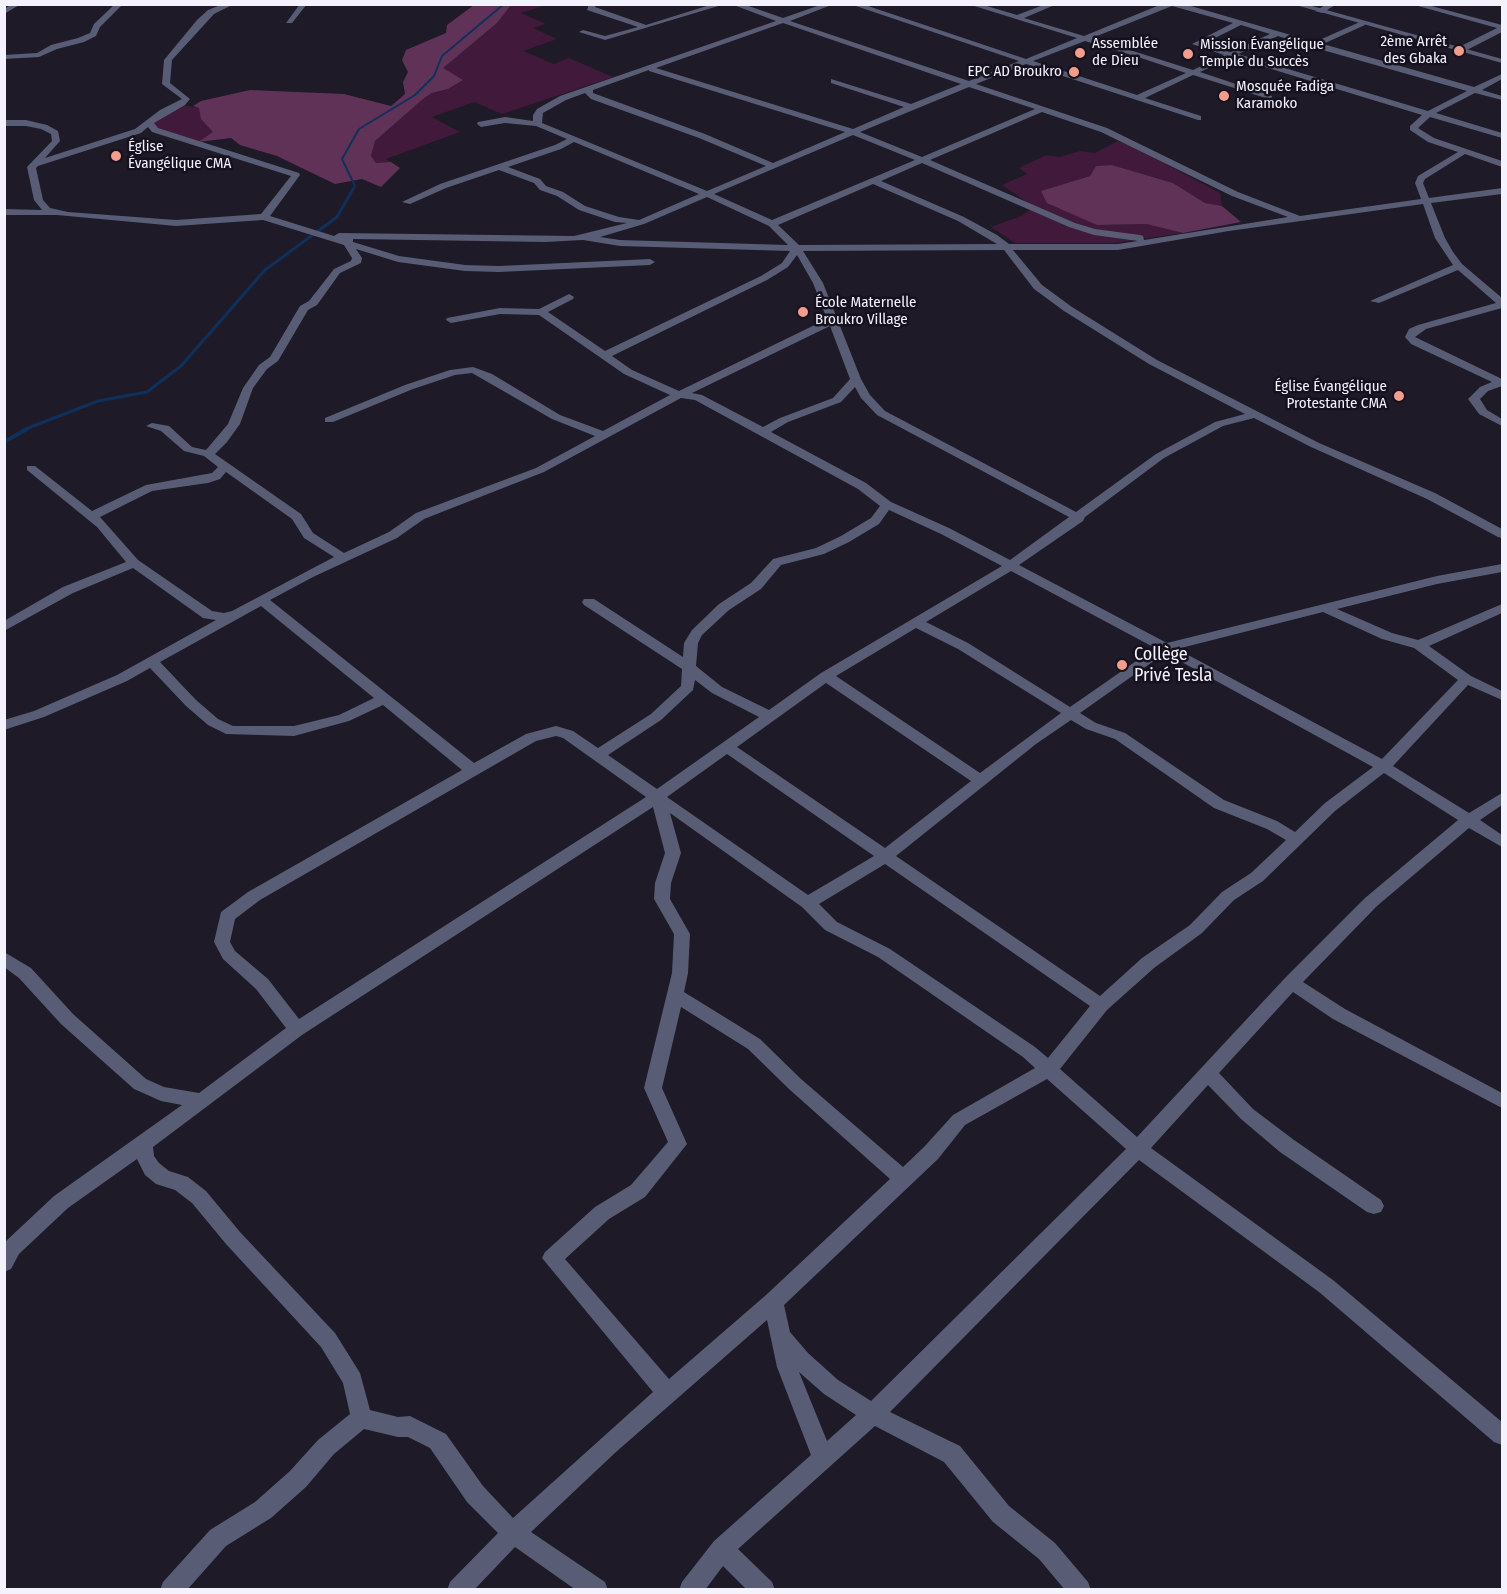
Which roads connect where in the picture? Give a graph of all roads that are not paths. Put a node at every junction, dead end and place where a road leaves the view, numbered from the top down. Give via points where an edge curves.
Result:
1 (18, 4) edge
2 (120, 4) edge
3 (231, 4) edge
4 (304, 4) edge
5 (579, 4) edge
6 (722, 4) edge
7 (734, 4) edge
8 (831, 4) edge
9 (853, 4) edge
10 (971, 4) edge
11 (1054, 4) edge
12 (1170, 4) edge
13 (1174, 4) edge
14 (1295, 4) edge
15 (1334, 4) edge
16 (1414, 4) edge
17 (1449, 4) edge
18 (592, 6) edge
19 (1437, 10) junction
20 (1319, 11) junction
21 (4, 12) edge
22 (1017, 18) junction
23 (289, 21) dead end
24 (783, 21) junction
25 (1240, 23) junction
26 (1362, 23) junction
27 (646, 27) junction
28 (583, 32) dead end
29 (1276, 34) junction
30 (1085, 39) junction
31 (1315, 45) junction
32 (1461, 50) junction
33 (1229, 54) junction
34 (4, 57) edge
35 (1027, 62) junction
36 (1503, 62) edge
37 (652, 69) junction
38 (1191, 71) junction
39 (1503, 76) edge
40 (834, 81) dead end
41 (970, 84) junction
42 (1476, 90) junction
43 (590, 91) junction
44 (1138, 98) junction
45 (1269, 98) dead end
46 (1503, 98) edge
47 (911, 107) junction
48 (1042, 109) junction
49 (1428, 114) junction
50 (1198, 118) dead end
51 (4, 123) edge
52 (149, 123) junction
53 (481, 124) dead end
54 (538, 124) junction
55 (854, 132) junction
56 (1503, 136) edge
57 (573, 139) junction
58 (1462, 153) junction
59 (922, 160) junction
60 (35, 164) junction
61 (1503, 164) edge
62 (774, 166) junction
63 (500, 167) junction
64 (874, 181) junction
65 (1503, 191) edge
66 (706, 195) junction
67 (407, 202) dead end
68 (1426, 202) junction
69 (4, 212) edge
70 (55, 213) junction
71 (264, 217) junction
72 (1301, 219) junction
73 (641, 222) junction
74 (772, 224) junction
75 (582, 237) junction
76 (1159, 240) junction
77 (349, 241) junction
78 (797, 248) junction
79 (1007, 248) junction
80 (650, 262) dead end
81 (785, 265) junction
82 (1458, 266) junction
83 (810, 269) junction
84 (569, 297) dead end
85 (1375, 301) dead end
86 (1503, 304) edge
87 (541, 312) junction
88 (451, 320) dead end
89 (832, 321) junction
90 (605, 355) junction
91 (856, 379) junction
92 (1502, 382) edge
93 (679, 395) junction
94 (1254, 414) junction
95 (329, 420) dead end
96 (1503, 423) edge
97 (152, 426) dead end
98 (763, 432) junction
99 (603, 435) junction
100 (208, 454) junction
101 (225, 467) junction
102 (31, 468) dead end
103 (888, 505) junction
104 (92, 516) junction
105 (1079, 518) junction
106 (1503, 534) edge
107 (345, 559) junction
108 (134, 563) junction
109 (1009, 567) junction
110 (1503, 568) edge
111 (263, 601) junction
112 (589, 602) dead end
113 (1503, 608) edge
114 (1326, 609) junction
115 (242, 613) junction
116 (917, 623) junction
117 (4, 627) edge
118 (1419, 645) junction
119 (1163, 648) junction
120 (152, 662) junction
121 (690, 668) junction
122 (826, 676) junction
123 (1466, 679) junction
124 (1503, 696) edge
125 (384, 699) junction
126 (1072, 713) junction
127 (769, 716) junction
128 (4, 726) edge
129 (726, 746) junction
130 (599, 754) junction
131 (1383, 766) junction
132 (472, 770) junction
133 (981, 781) junction
134 (657, 795) junction
135 (1503, 798) edge
136 (1470, 820) junction
137 (1297, 840) junction
138 (1503, 842) edge
139 (887, 855) junction
140 (808, 903) junction
141 (4, 958) edge
142 (1291, 983) junction
143 (675, 995) junction
144 (1101, 1005) junction
145 (296, 1030) junction
146 (1049, 1069) junction
147 (1208, 1073) junction
148 (202, 1101) junction
149 (1503, 1101) edge
150 (144, 1144) junction
151 (1138, 1149) junction
152 (903, 1179) junction
153 (1374, 1206) dead end
154 (4, 1263) edge
155 (773, 1302) junction
156 (780, 1336) junction
157 (667, 1393) junction
158 (873, 1414) junction
159 (361, 1418) junction
160 (1503, 1435) edge
161 (822, 1457) junction
162 (513, 1533) junction
163 (722, 1549) junction
164 (171, 1590) edge
165 (458, 1590) edge
166 (597, 1590) edge
167 (690, 1590) edge
168 (764, 1590) edge
169 (1080, 1590) edge

1 - 21 street
2 - 34 street via 93,34 39,55
3 - 52 street via 211,12 173,51 164,78 170,88 186,99
4 - 23 street
5 - 18 street
6 - 27 street
7 - 24 street
8 - 24 street
9 - 35 street
10 - 22 street
11 - 22 street
12 - 30 street
13 - 25 street
14 - 20 street
15 - 20 street
16 - 19 street
17 - 19 street
18 - 27 street
19 - 32 street via 1500,27 1501,30
20 - 26 street
22 - 30 street
24 - 37 street
24 - 41 street
25 - 29 street
25 - 33 street via 1196,42
26 - 31 street
26 - 32 street
27 - 28 street via 605,38
29 - 31 street
29 - 33 street
30 - 35 street
30 - 38 street
31 - 42 street
32 - 36 street
33 - 38 street
33 - 49 street
35 - 41 street
35 - 44 street
37 - 43 street
37 - 55 street
38 - 44 street
38 - 45 street
39 - 42 street
40 - 47 street
41 - 47 street
41 - 48 street
42 - 46 street
42 - 49 street
43 - 54 street via 546,106 537,115
43 - 62 street via 594,97
44 - 50 street
47 - 55 street
48 - 59 street
48 - 72 street via 1115,135 1235,194
49 - 56 street
49 - 58 street via 1413,125 1415,132
51 - 60 street via 26,123 55,132 56,141
52 - 60 street via 104,144
52 - 71 street via 155,130 296,175
53 - 54 street via 505,120
54 - 57 street
55 - 59 street
55 - 62 street
57 - 63 street
57 - 66 street
58 - 61 street
58 - 68 street via 1419,180
59 - 64 street
59 - 76 street via 1082,229
60 - 70 street via 31,168 39,200
62 - 66 street
63 - 67 street
63 - 73 street via 537,181 582,208 618,220
64 - 74 street
64 - 79 street via 979,227
65 - 68 street
66 - 73 street
66 - 74 street
68 - 72 street
68 - 82 street via 1440,238
69 - 70 street
70 - 71 street via 176,223
71 - 77 street
72 - 76 street
73 - 75 street
74 - 78 street
75 - 77 street
75 - 78 street via 620,243
76 - 79 street via 1106,247
77 - 80 street via 398,259 465,268
77 - 100 street via 356,263 337,271 313,303 304,308 274,359 248,388 234,424
78 - 79 street
78 - 81 street
78 - 83 street
79 - 94 street via 1038,287 1068,309 1153,362
81 - 83 street
81 - 90 street via 737,293
82 - 85 street
82 - 86 street
83 - 89 street
84 - 87 street
86 - 92 street via 1422,327 1410,337
87 - 88 street via 500,312
87 - 90 street
89 - 91 street
89 - 93 street
90 - 93 street via 628,372
91 - 98 street via 837,400
91 - 105 street via 881,413
92 - 96 street via 1484,389 1474,399 1483,412
93 - 98 street via 698,398
93 - 99 street
94 - 105 street via 1194,435
94 - 106 street
95 - 99 street via 380,397 465,370 488,376 556,417
97 - 100 street via 165,428 188,449
98 - 103 street via 862,486
99 - 107 street via 540,470 420,516 406,528
100 - 101 street
101 - 104 street via 204,480 150,488
101 - 107 street via 297,518 308,535
102 - 104 street
103 - 109 street
103 - 121 street via 875,521 845,539 820,551 777,562 756,586 724,607 697,633 690,648
104 - 108 street
105 - 109 street
107 - 111 street via 308,574
108 - 115 street via 208,615
108 - 117 street via 68,590
109 - 116 street
109 - 119 street
110 - 114 street via 1437,580
111 - 115 street
111 - 125 street
112 - 121 street
113 - 118 street
114 - 118 street via 1387,636
114 - 119 street
115 - 120 street
116 - 122 street
116 - 126 street via 963,646
118 - 123 street
119 - 126 street
119 - 131 street
120 - 125 street via 191,703 231,731 294,731 344,718
120 - 128 street
121 - 127 street via 717,690
121 - 130 street via 688,687 676,700
122 - 127 street
122 - 133 street
123 - 124 street
123 - 131 street
125 - 132 street
126 - 133 street
126 - 137 street via 1091,726 1120,736 1219,804 1272,825
127 - 129 street
129 - 134 street
129 - 139 street
130 - 132 street via 568,734 556,731 531,737
130 - 134 street
131 - 136 street
131 - 137 street via 1330,807
132 - 145 street via 254,896 227,916 222,942 230,955 262,984
133 - 139 street
134 - 140 street
134 - 143 street via 673,853 662,899 682,934
134 - 145 street
135 - 136 street
136 - 138 street
136 - 142 street via 1371,902
137 - 144 street
139 - 140 street
139 - 144 street
140 - 146 street via 831,926 884,953
141 - 148 street via 25,973 67,1019 140,1084 161,1094
142 - 147 street
142 - 149 street via 1339,1014
143 - 152 street via 754,1044
143 - 157 street via 653,1088 678,1144 638,1191 602,1213 552,1258
144 - 146 street
145 - 148 street
146 - 151 street
146 - 152 street via 959,1120
147 - 151 street
147 - 153 street via 1247,1114
148 - 150 street
150 - 154 street via 61,1202 12,1248
150 - 159 street via 145,1157 152,1169 199,1197 327,1340 353,1380
151 - 158 street
151 - 160 street via 1326,1286
152 - 155 street
155 - 156 street
155 - 157 street
156 - 158 street via 831,1387
156 - 161 street via 787,1367
157 - 162 street
158 - 161 street
158 - 169 street via 952,1454 1001,1514 1047,1551
159 - 162 street via 410,1426 438,1441 475,1494
159 - 164 street via 263,1510 218,1538
161 - 163 street
162 - 165 street
162 - 166 street
163 - 167 street
163 - 168 street

